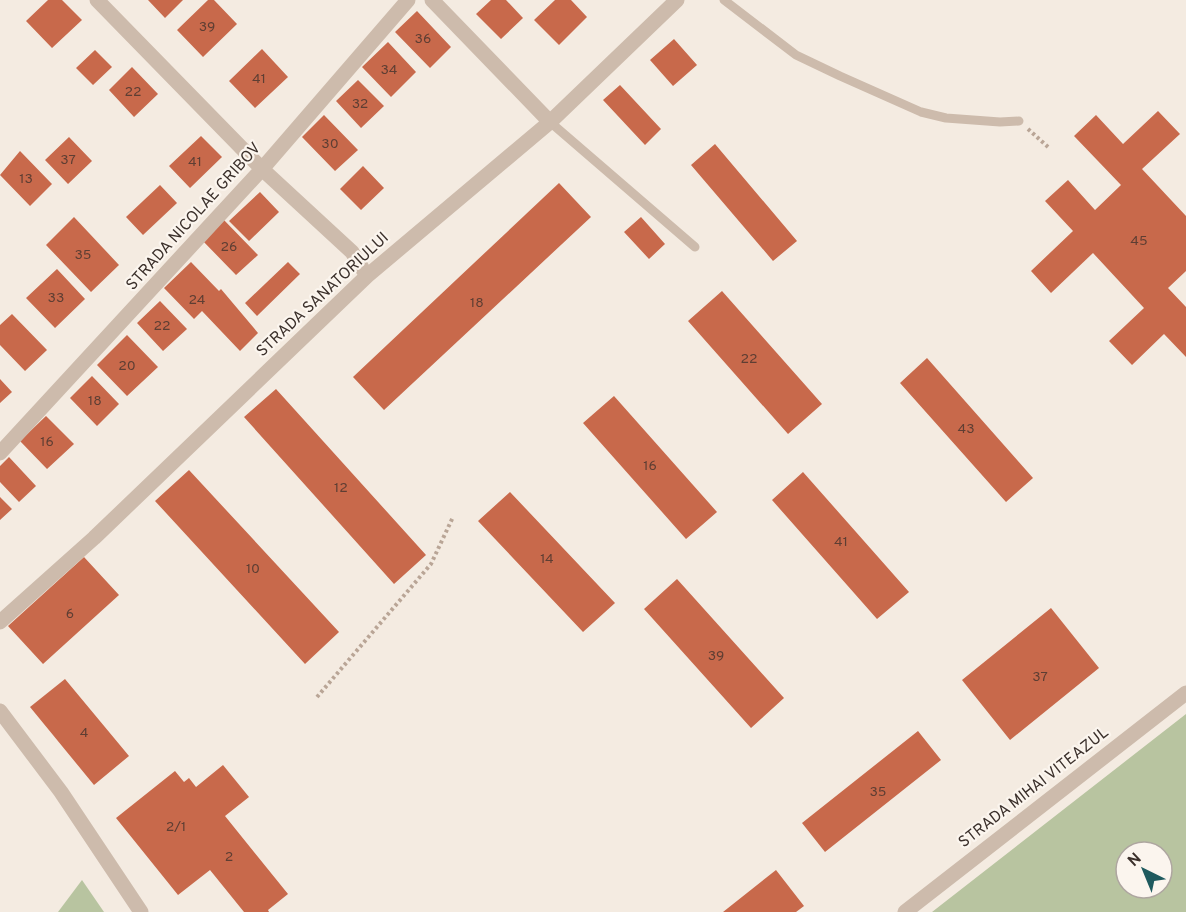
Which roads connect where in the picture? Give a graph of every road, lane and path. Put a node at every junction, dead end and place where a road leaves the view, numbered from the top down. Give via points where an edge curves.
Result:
1 (97, 0) edge
2 (408, 0) edge
3 (432, 0) edge
4 (677, 0) edge
5 (724, 0) edge
6 (1019, 121) joint
7 (550, 122) junction
8 (1048, 147) dead end
9 (262, 169) junction
10 (695, 247) dead end
11 (367, 276) junction
12 (0, 453) edge
13 (453, 517) dead end
14 (0, 622) edge
15 (1186, 693) edge
16 (317, 697) dead end
17 (0, 711) edge
18 (141, 912) edge
19 (905, 912) edge

1 - 9 street
2 - 9 street, STRADA NICOLAE GRIBOV
3 - 7 street
4 - 7 street, STRADA SANATORIULUI
5 - 6 lane via 796,55 921,112 946,118
6 - 8 path
7 - 10 lane
7 - 11 street, STRADA SANATORIULUI
9 - 11 street via 352,252
9 - 12 street, STRADA NICOLAE GRIBOV
11 - 14 street, STRADA SANATORIULUI via 94,538
13 - 16 path via 431,564
15 - 19 street, STRADA MIHAI VITEAZUL
17 - 18 street via 62,792

